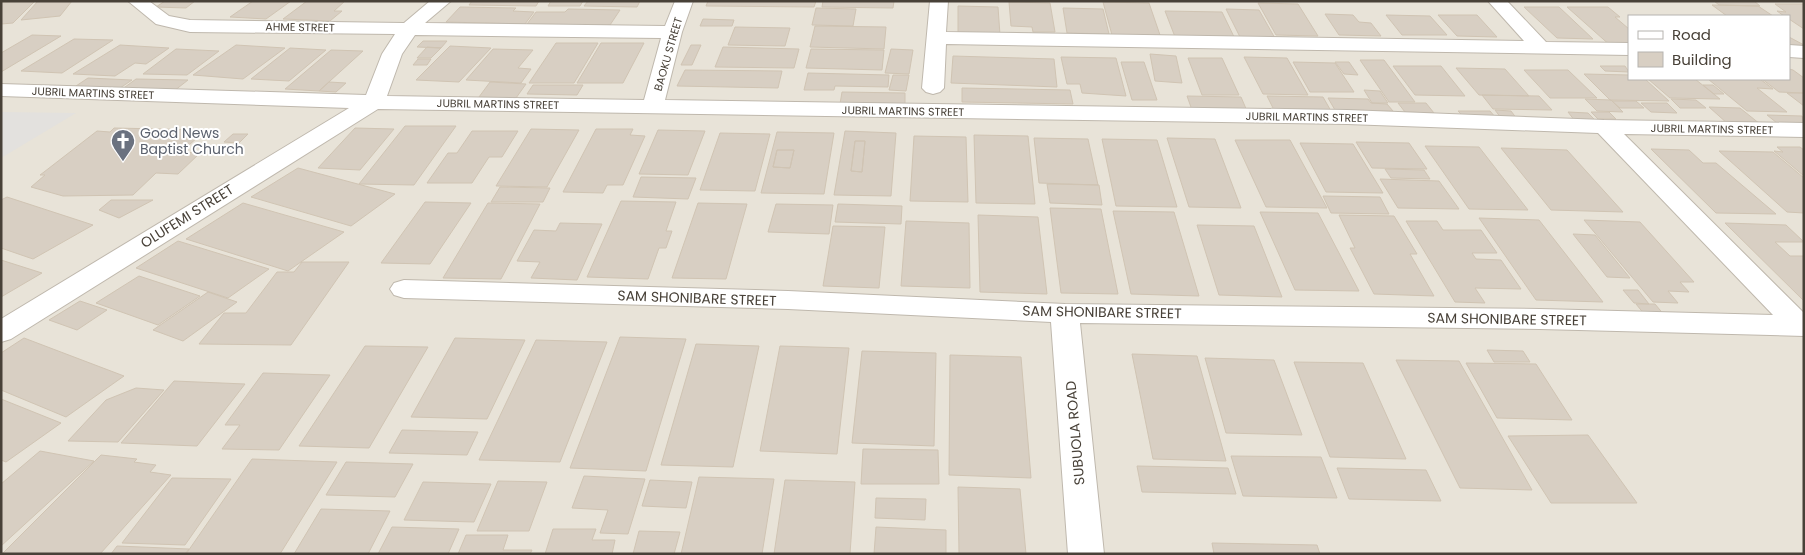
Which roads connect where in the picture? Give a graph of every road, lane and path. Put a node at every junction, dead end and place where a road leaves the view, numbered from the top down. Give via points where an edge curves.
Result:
1 (137, 1) edge
2 (442, 1) edge
3 (684, 1) edge
4 (939, 1) edge
5 (1497, 1) edge
6 (409, 28) junction
7 (672, 32) junction
8 (938, 38) junction
9 (1540, 47) junction
10 (1628, 48) edge
11 (1790, 52) edge
12 (1804, 52) edge
13 (933, 88) dead end
14 (1, 90) edge
15 (374, 102) junction
16 (653, 106) junction
17 (1604, 127) junction
18 (1804, 130) edge
19 (404, 289) dead end
20 (1065, 313) junction
21 (1802, 326) edge
22 (1, 332) edge
23 (1086, 554) edge

1 - 6 street, AHME STREET via 163,20 190,26
2 - 6 street
3 - 7 street, BAOKU STREET
4 - 8 street
5 - 9 street
6 - 7 street, AHME STREET
6 - 15 street via 389,61
7 - 16 street, BAOKU STREET
8 - 9 street
8 - 13 street
9 - 10 street
11 - 12 street
14 - 15 street, JUBRIL MARTINS STREET
15 - 16 street, JUBRIL MARTINS STREET
15 - 22 street, OLUFEMI STREET
16 - 17 street, JUBRIL MARTINS STREET via 1347,117
17 - 18 street, JUBRIL MARTINS STREET
17 - 21 street, SAM SHONIBARE STREET
19 - 20 street, SAM SHONIBARE STREET via 778,300
20 - 21 street, SAM SHONIBARE STREET
20 - 23 street, SUBUOLA ROAD

